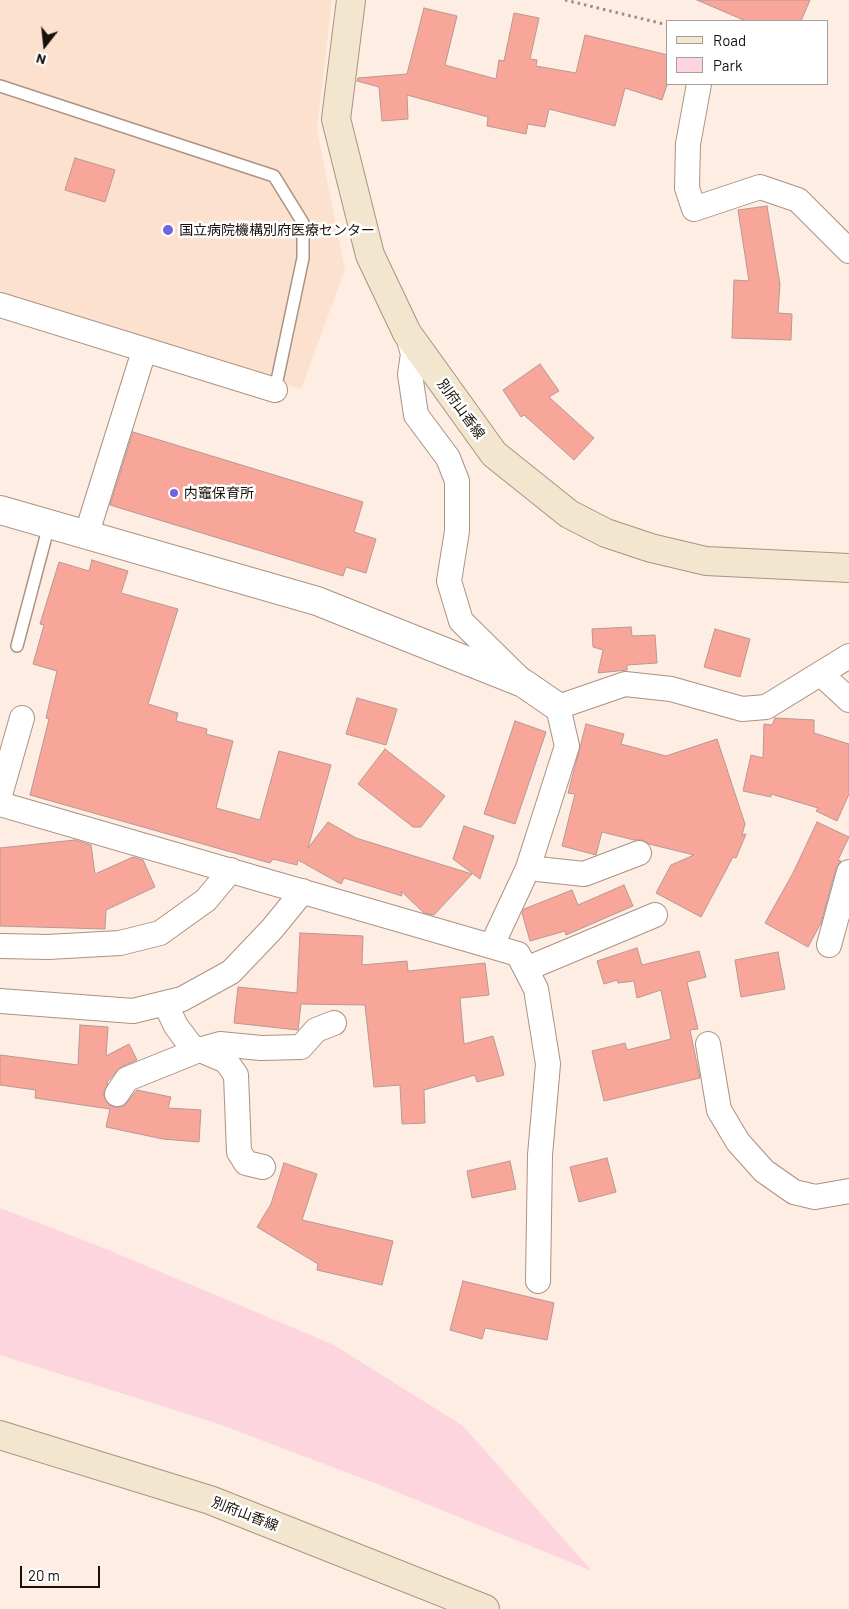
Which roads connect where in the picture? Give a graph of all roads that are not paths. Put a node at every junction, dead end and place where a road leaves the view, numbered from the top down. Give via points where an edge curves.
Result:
1 (351, 0) edge
2 (699, 85) edge
3 (0, 86) edge
4 (849, 251) edge
5 (0, 305) edge
6 (407, 333) junction
7 (144, 350) junction
8 (274, 390) joint
9 (0, 510) edge
10 (49, 524) junction
11 (86, 536) junction
12 (849, 568) edge
13 (17, 646) dead end
14 (849, 656) edge
15 (821, 674) junction
16 (523, 683) junction
17 (849, 700) edge
18 (558, 707) junction
19 (22, 718) dead end
20 (0, 795) edge
21 (0, 804) edge
22 (639, 852) dead end
23 (528, 868) junction
24 (231, 870) junction
25 (849, 872) edge
26 (303, 891) junction
27 (655, 915) dead end
28 (492, 945) junction
29 (829, 945) dead end
30 (0, 946) edge
31 (526, 969) junction
32 (0, 1001) edge
33 (165, 1003) junction
34 (334, 1023) dead end
35 (708, 1044) dead end
36 (199, 1050) junction
37 (117, 1094) dead end
38 (263, 1167) dead end
39 (849, 1191) edge
40 (538, 1281) dead end
41 (0, 1435) edge
42 (485, 1609) edge

1 - 6 main road, 別府山香線 via 336,119 370,255
2 - 4 street via 688,144 687,188 694,209 760,187 798,200
3 - 8 lane via 274,176 304,223 303,258
5 - 7 street
6 - 12 main road, 別府山香線 via 494,454 569,514 606,533 706,561
6 - 16 street via 413,354 410,374 416,415 448,458 457,481 457,531 449,581 461,621
7 - 8 street
7 - 11 street
9 - 10 street
10 - 11 street
10 - 13 lane
11 - 16 street via 317,601
14 - 15 street
15 - 17 street
15 - 18 street via 766,707 742,709 671,689 625,684
16 - 18 street
18 - 23 street via 567,746
19 - 20 street
21 - 24 street
22 - 23 street via 584,874
23 - 28 street
24 - 26 street
24 - 30 street via 206,900 160,933 120,943
25 - 29 street
26 - 28 street
26 - 33 street via 231,972 182,999
27 - 31 street
28 - 31 street via 518,954
31 - 40 street via 536,989 548,1064 540,1155
32 - 33 street via 133,1011
33 - 36 street via 176,1026 191,1046
34 - 36 street via 316,1030 301,1047 220,1044
35 - 39 street via 719,1110 738,1142 764,1171 794,1192 815,1197
36 - 37 street via 127,1080
36 - 38 street via 226,1061 236,1075 239,1152 246,1163
41 - 42 main road, 別府山香線 via 210,1500

